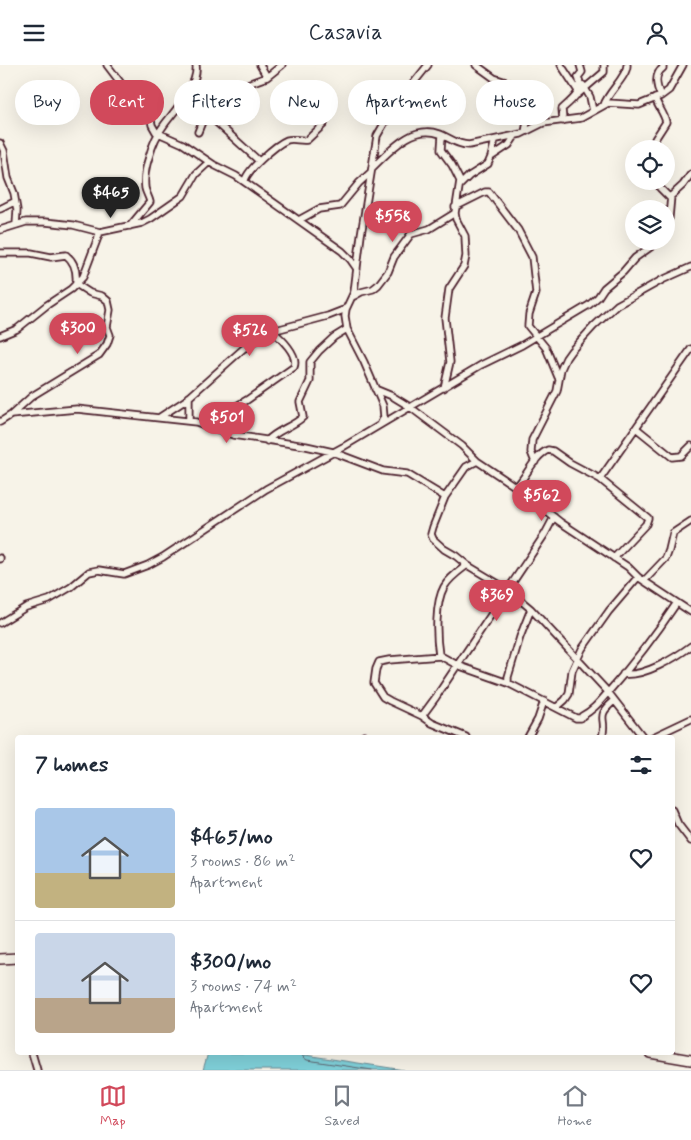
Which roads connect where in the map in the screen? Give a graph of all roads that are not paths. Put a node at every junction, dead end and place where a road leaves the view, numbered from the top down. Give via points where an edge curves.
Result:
1 (107, 65) edge
2 (196, 65) edge
3 (260, 65) edge
4 (282, 65) edge
5 (428, 65) edge
6 (476, 65) edge
7 (561, 65) edge
8 (580, 65) edge
9 (604, 65) edge
10 (627, 65) edge
11 (663, 65) edge
12 (682, 65) edge
13 (266, 77) junction
14 (193, 80) edge
15 (258, 80) edge
16 (580, 81) junction
17 (586, 88) junction
18 (577, 93) junction
19 (658, 97) junction
20 (604, 105) junction
21 (593, 111) junction
22 (174, 113) edge
23 (563, 121) junction
24 (201, 125) edge
25 (220, 125) edge
26 (323, 125) edge
27 (160, 132) junction
28 (198, 132) dead end
29 (525, 132) junction
30 (442, 135) junction
31 (515, 136) junction
32 (495, 140) junction
33 (654, 140) edge
34 (0, 143) edge
35 (491, 157) junction
36 (260, 161) junction
37 (209, 162) junction
38 (372, 169) junction
39 (691, 174) edge
40 (245, 182) junction
41 (460, 185) junction
42 (662, 190) edge
43 (670, 198) joint
44 (14, 202) junction
45 (0, 209) edge
46 (455, 210) junction
47 (299, 220) junction
48 (16, 225) junction
49 (130, 226) junction
50 (0, 230) edge
51 (100, 232) junction
52 (646, 250) edge
53 (0, 253) edge
54 (691, 267) edge
55 (358, 271) junction
56 (76, 283) junction
57 (352, 298) junction
58 (346, 309) junction
59 (348, 329) junction
60 (272, 331) junction
61 (0, 336) edge
62 (536, 336) junction
63 (691, 349) edge
64 (559, 379) junction
65 (444, 387) junction
66 (375, 389) junction
67 (189, 397) junction
68 (410, 407) junction
69 (11, 415) junction
70 (160, 417) junction
71 (189, 421) junction
72 (0, 422) edge
73 (381, 423) junction
74 (636, 428) junction
75 (227, 433) junction
76 (267, 441) junction
77 (691, 446) edge
78 (333, 452) junction
79 (477, 461) junction
80 (535, 462) junction
81 (600, 479) junction
82 (516, 487) junction
83 (445, 497) junction
84 (554, 517) junction
85 (691, 521) edge
86 (614, 558) junction
87 (467, 565) junction
88 (638, 577) junction
89 (644, 581) junction
90 (507, 589) junction
91 (676, 604) junction
92 (531, 609) junction
93 (689, 609) edge
94 (0, 623) edge
95 (691, 646) edge
96 (440, 656) junction
97 (578, 659) junction
98 (457, 665) junction
99 (624, 674) junction
100 (508, 683) junction
101 (608, 692) junction
102 (544, 701) junction
103 (614, 701) junction
104 (557, 707) junction
105 (422, 715) junction
106 (691, 719) edge
107 (461, 735) edge
108 (529, 735) edge
109 (603, 735) edge
110 (641, 735) edge
111 (657, 735) edge
112 (675, 826) edge
113 (691, 841) edge
114 (15, 958) edge
115 (0, 959) edge
116 (33, 1055) edge
117 (662, 1055) edge
118 (691, 1060) edge
119 (37, 1070) edge

1 - 27 street via 123,86 148,104 152,128
2 - 14 street
3 - 13 street
4 - 13 street
5 - 38 street via 400,99 377,136
6 - 29 street via 494,78 509,83 528,117
7 - 18 street
8 - 16 street
9 - 17 street via 604,72
10 - 20 street via 626,72
11 - 19 street via 657,76
12 - 19 street via 669,90
13 - 15 street
16 - 17 street
16 - 18 street
17 - 18 street
17 - 21 street
18 - 23 street via 562,109
19 - 20 street via 636,106 612,102
19 - 33 street via 658,108 666,122
20 - 21 street
21 - 23 street via 581,118
22 - 27 street
23 - 29 street via 543,123
24 - 28 street
25 - 36 street
26 - 36 street via 309,139 284,141
27 - 37 street
27 - 49 street via 145,178 150,202
29 - 31 street
30 - 32 street via 462,145
30 - 38 street via 433,132 412,135
30 - 41 street via 441,150 454,167
31 - 32 street
31 - 35 street via 509,145
32 - 35 street
34 - 44 street
35 - 41 street via 488,164
36 - 40 street via 247,174
37 - 40 street
37 - 49 street via 196,174 183,196 150,219
38 - 47 street via 340,206 320,209
38 - 55 street
39 - 43 street
40 - 47 street
41 - 46 street
42 - 43 street
44 - 45 street
44 - 48 street
46 - 57 street via 442,222 411,234 378,285
46 - 62 street via 485,191 489,192 518,231 532,257 536,293 527,321
46 - 65 street via 465,236 466,256 464,266 449,289 445,311 450,362
47 - 55 street via 342,251
48 - 50 street
48 - 51 street via 45,222
49 - 51 street
51 - 56 street via 85,274
52 - 62 street via 595,299
53 - 56 street via 66,255 75,267
54 - 64 street via 631,296 610,311 571,351 563,363
55 - 57 street
56 - 61 street via 17,329
56 - 69 street via 90,293 102,295 110,304 107,344 99,355 32,396
57 - 58 street
58 - 59 street
58 - 60 street
59 - 66 street
59 - 76 street via 334,337 310,363 310,381 300,402 303,417
60 - 67 street via 243,349
60 - 75 street via 289,349 296,363 289,371 223,414 221,425
62 - 64 street via 548,351
62 - 65 street
63 - 74 street
64 - 80 street via 557,391 532,440 530,452
65 - 68 street
66 - 68 street
66 - 73 street via 384,413
67 - 70 street
67 - 71 street
68 - 73 street
68 - 79 street
69 - 70 street via 77,409
69 - 72 street
70 - 71 street
71 - 75 street
73 - 78 street
74 - 77 street via 675,458
74 - 81 street
75 - 76 street
76 - 78 street
78 - 83 street via 384,471 407,474
78 - 94 street via 266,489 148,565 124,574 99,570 89,572 49,600 26,607
79 - 82 street
79 - 83 street via 466,467
80 - 81 street via 546,450 552,450
80 - 82 street
81 - 86 street via 648,518
82 - 84 street
83 - 87 street via 432,537
84 - 86 street
84 - 90 street
85 - 89 street via 673,533 668,554
86 - 88 street
87 - 90 street
87 - 96 street via 445,585 439,599 437,637
88 - 89 street
88 - 97 street via 609,611
89 - 91 street
90 - 92 street
90 - 98 street
91 - 93 street
91 - 99 street
92 - 97 street
92 - 100 street
95 - 99 street via 641,673
96 - 98 street
96 - 105 street via 389,660 377,665 374,683 383,697
97 - 101 street
97 - 104 street via 570,676 568,697
98 - 100 street
98 - 105 street
99 - 101 street
100 - 102 street
101 - 103 street
101 - 104 street via 581,718
102 - 104 street
102 - 108 street
103 - 109 street via 602,715
103 - 110 street
105 - 107 street via 432,723
106 - 111 street
112 - 113 street
114 - 115 highway
116 - 119 street
117 - 118 highway

